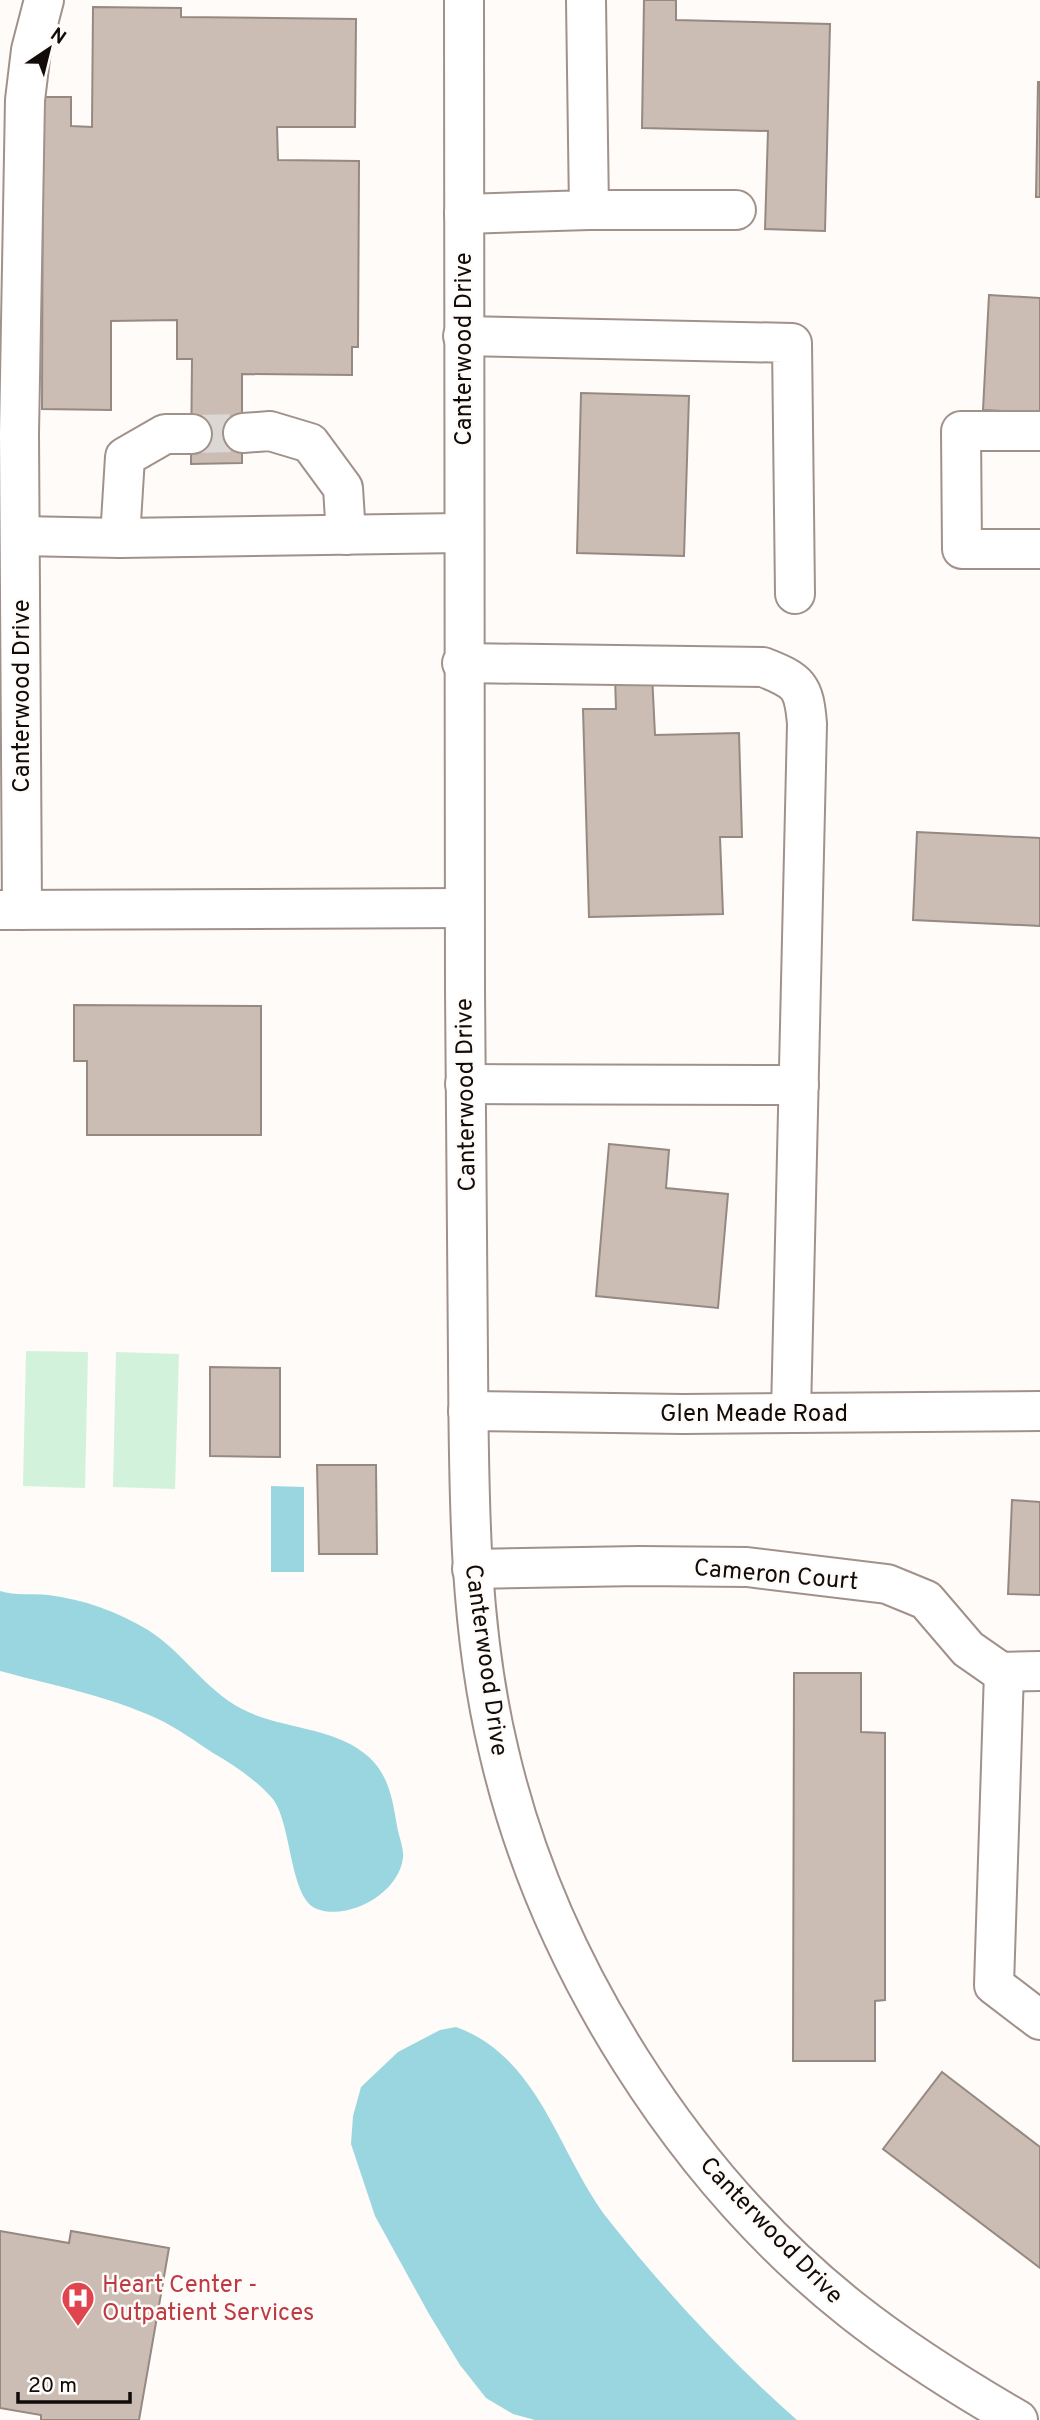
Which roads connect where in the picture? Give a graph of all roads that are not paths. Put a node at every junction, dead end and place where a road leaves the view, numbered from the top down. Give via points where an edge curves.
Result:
1 (44, 0) edge
2 (464, 0) edge
3 (586, 0) edge
4 (589, 210) junction
5 (736, 210) dead end
6 (464, 214) junction
7 (463, 335) junction
8 (1040, 430) edge
9 (243, 433) tunnel mouth
10 (192, 434) tunnel mouth
11 (461, 533) junction
12 (346, 535) junction
13 (20, 536) junction
14 (120, 538) junction
15 (1040, 549) edge
16 (795, 594) dead end
17 (462, 663) junction
18 (464, 908) junction
19 (11, 910) edge
20 (465, 1084) junction
21 (799, 1085) junction
22 (468, 1411) junction
23 (1040, 1411) edge
24 (791, 1413) junction
25 (472, 1569) junction
26 (1022, 1671) edge
27 (1040, 2020) edge
28 (1018, 2420) edge

1 - 13 street, Canterwood Drive via 25,100
2 - 6 street, Canterwood Drive
3 - 4 street
4 - 5 street
4 - 6 street
6 - 7 street, Canterwood Drive
7 - 11 street, Canterwood Drive
7 - 16 street via 792,343
8 - 15 street via 961,431 962,549
9 - 12 street via 270,432 310,443 343,488
10 - 14 street via 165,434 125,457
11 - 12 street
11 - 17 street, Canterwood Drive
12 - 14 street
13 - 14 street
13 - 19 street, Canterwood Drive
17 - 18 street, Canterwood Drive
17 - 21 street via 763,667 788,677 805,697
18 - 19 street, Canterwood Drive
18 - 20 street, Canterwood Drive
20 - 21 street
20 - 22 street, Canterwood Drive
21 - 24 street
22 - 24 street, Glen Meade Road
22 - 25 street, Canterwood Drive
23 - 24 street, Glen Meade Road
25 - 26 street, Cameron Court via 747,1567 887,1584 926,1600 968,1649 1001,1672
25 - 28 street, Canterwood Drive via 499,1754 527,1849 573,1961 640,2074 687,2141 740,2203 848,2308 915,2358
26 - 27 street, Cameron Court via 994,1985

